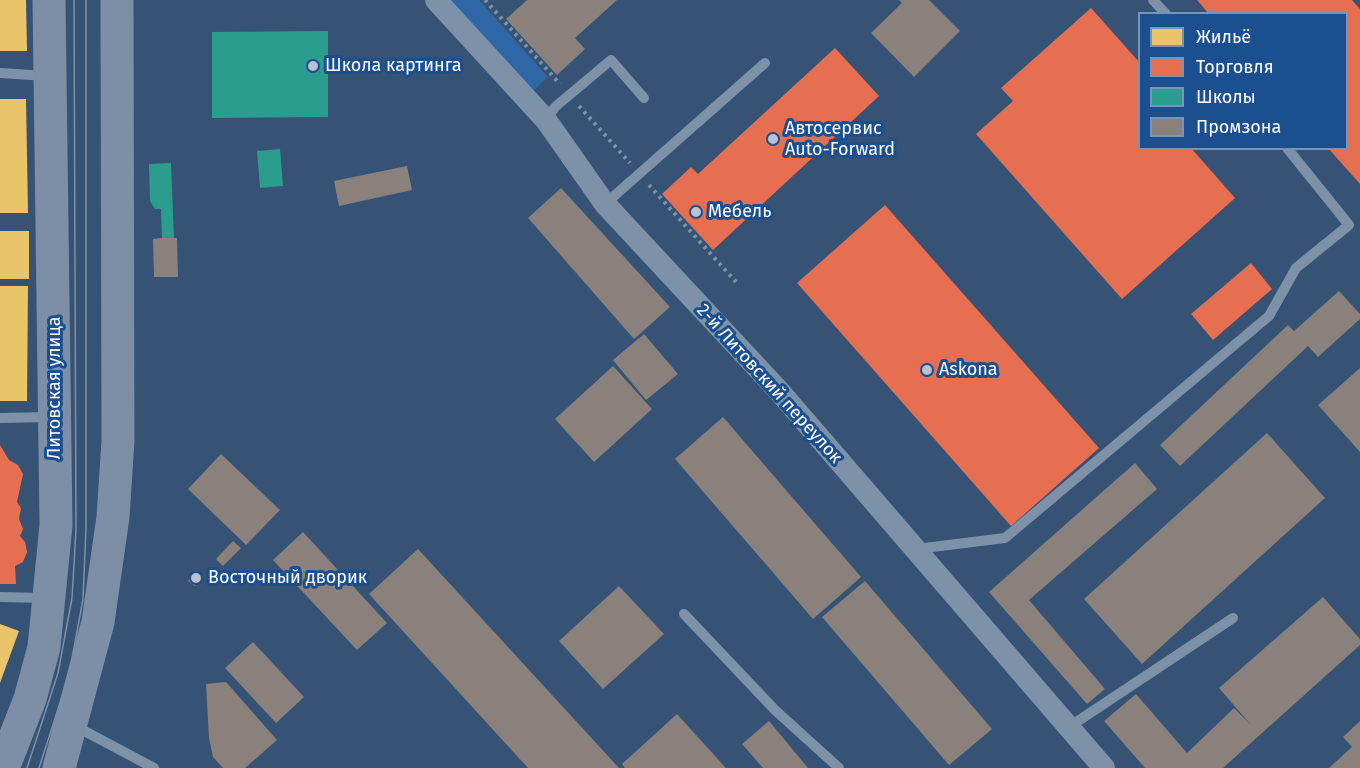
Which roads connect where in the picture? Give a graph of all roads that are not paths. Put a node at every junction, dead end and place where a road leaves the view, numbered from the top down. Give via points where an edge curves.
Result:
1 (49, 0) edge
2 (117, 0) edge
3 (436, 0) edge
4 (1153, 0) edge
5 (1164, 12) edge
6 (765, 63) dead end
7 (0, 73) edge
8 (50, 76) junction
9 (644, 98) dead end
10 (546, 120) junction
11 (1289, 150) edge
12 (605, 204) junction
13 (55, 417) junction
14 (0, 418) edge
15 (915, 549) junction
16 (0, 597) edge
17 (48, 598) junction
18 (684, 614) dead end
19 (1233, 618) dead end
20 (72, 725) junction
21 (1069, 727) junction
22 (3, 768) edge
23 (59, 768) edge
24 (154, 768) edge
25 (839, 768) edge
26 (1104, 768) edge

1 - 8 main road, Литовская улица
2 - 20 main road via 118,441 114,506 98,622
3 - 10 street, 2-й Литовский переулок
4 - 5 lane
6 - 12 lane
7 - 8 lane
8 - 13 main road, Литовская улица
9 - 10 lane via 611,60
10 - 12 street, 2-й Литовский переулок
11 - 15 lane via 1349,225 1296,268 1269,316 1005,538
12 - 15 street, 2-й Литовский переулок via 778,391
13 - 14 lane
13 - 17 main road, Литовская улица via 56,525
15 - 21 street, 2-й Литовский переулок
16 - 17 lane
17 - 22 main road, Литовская улица via 44,647
18 - 25 lane via 775,710
19 - 21 lane
20 - 23 main road
20 - 24 lane
21 - 26 street, 2-й Литовский переулок

